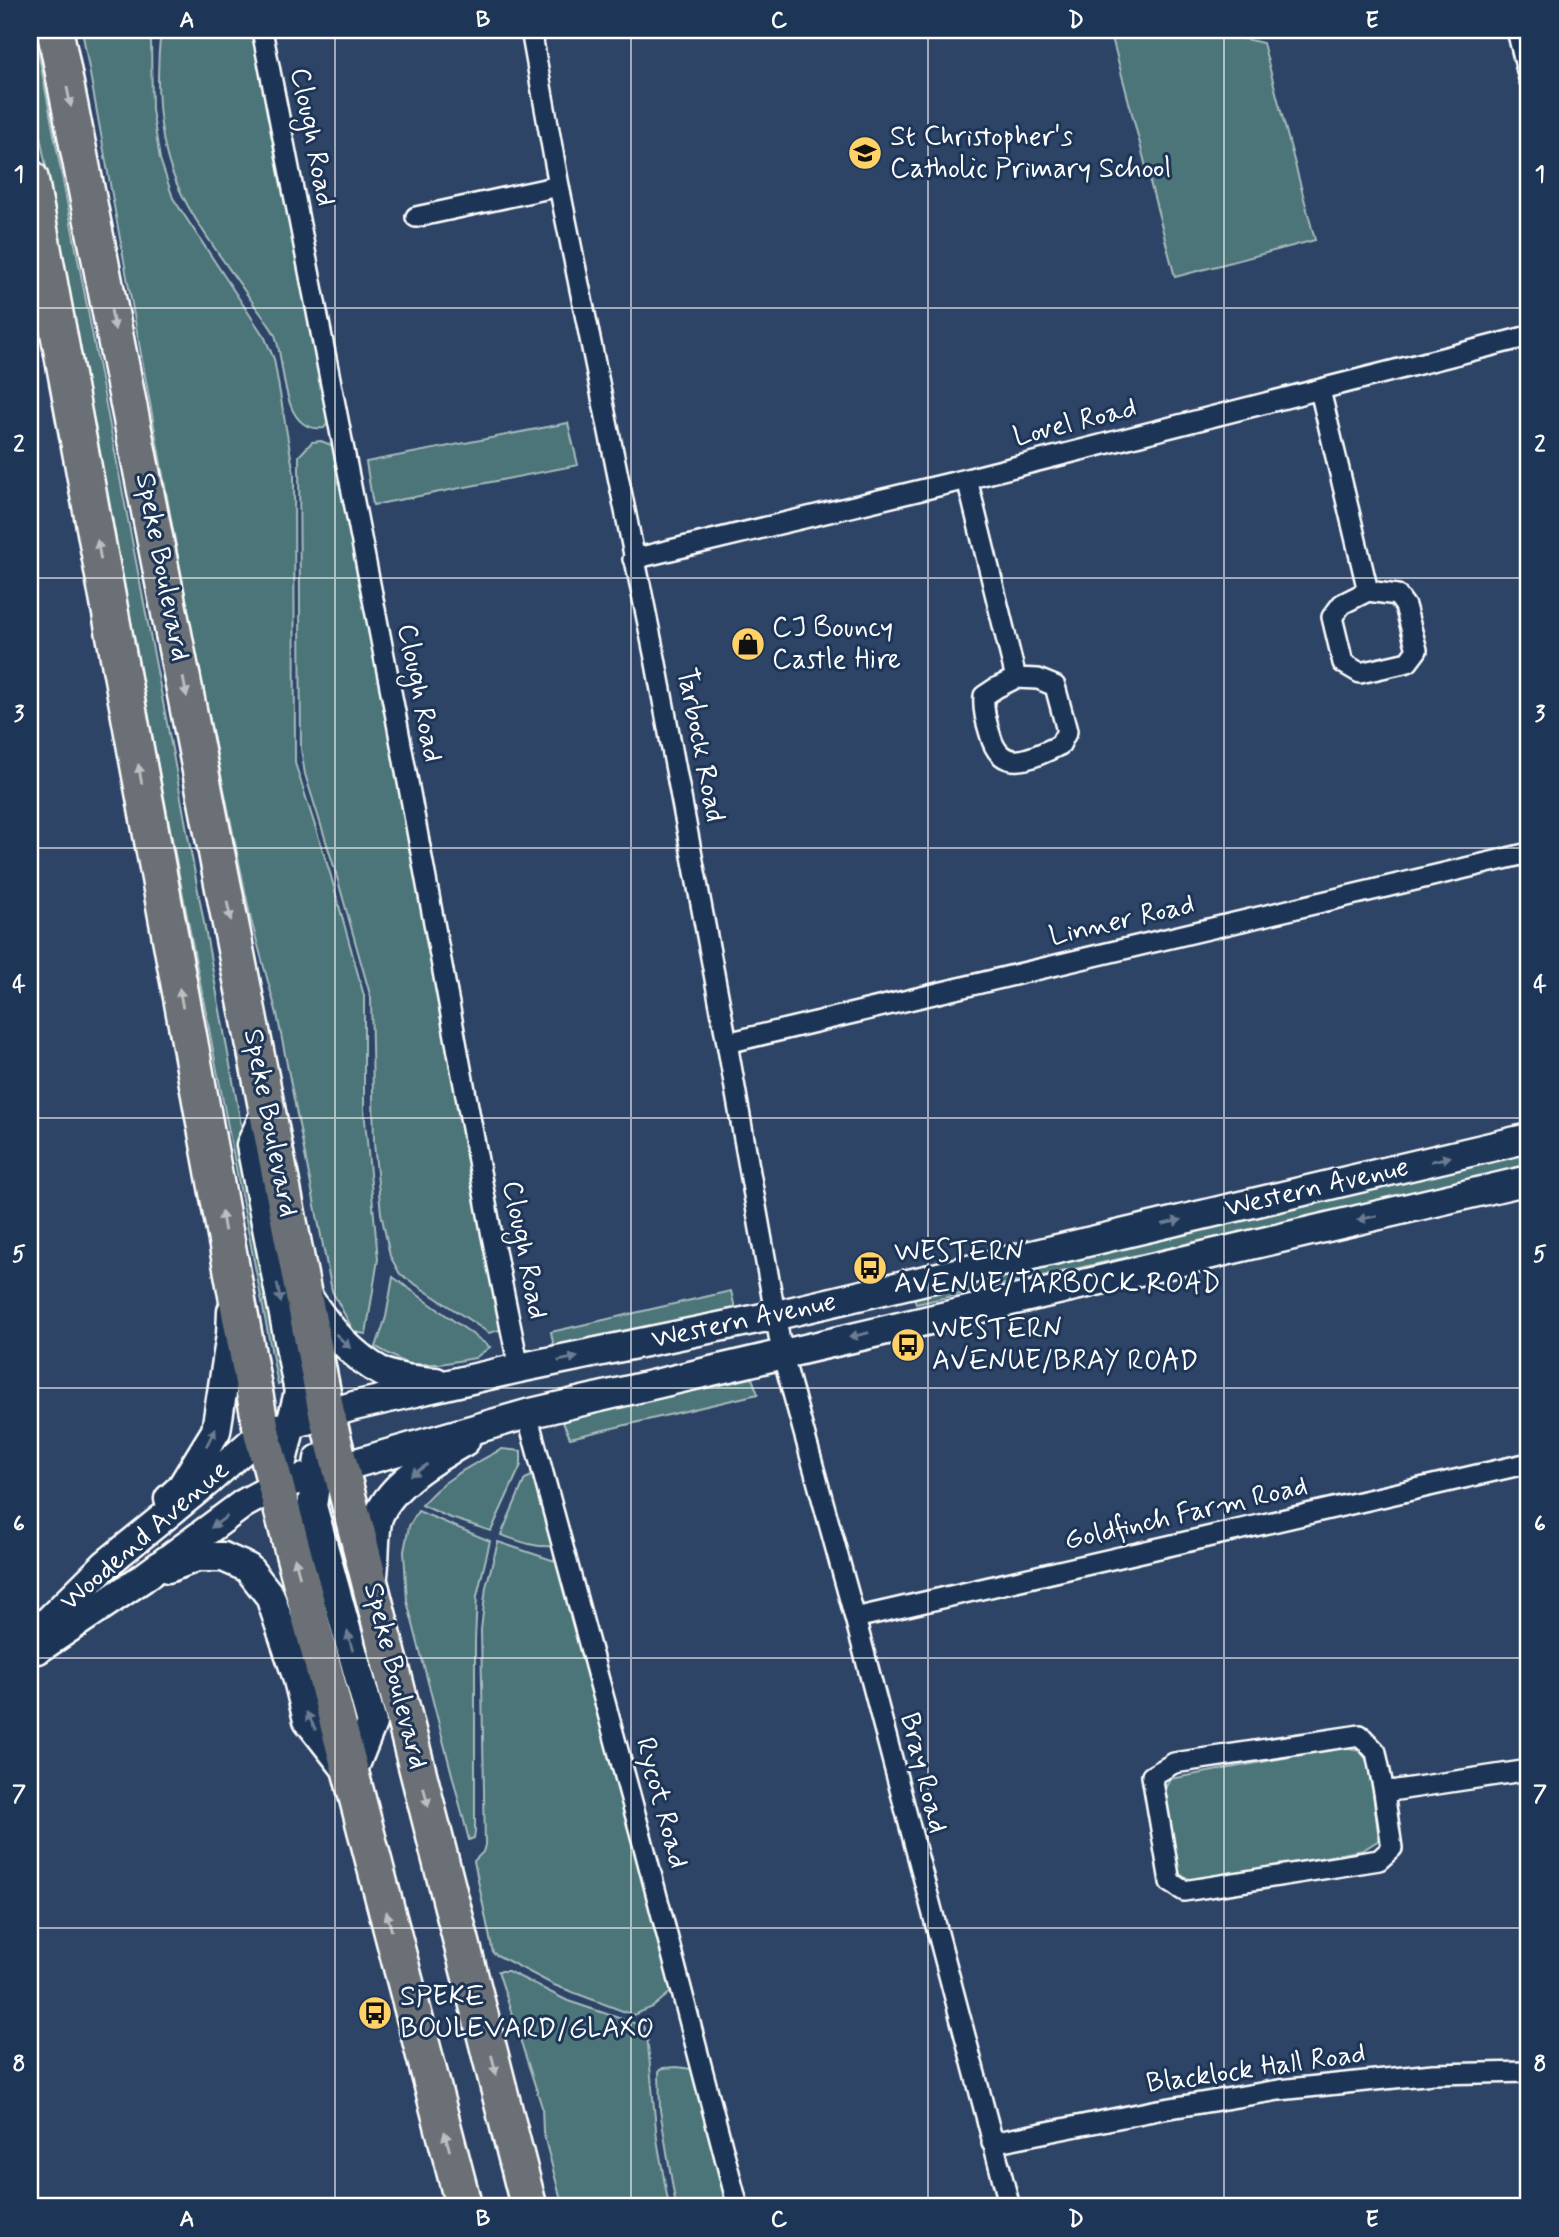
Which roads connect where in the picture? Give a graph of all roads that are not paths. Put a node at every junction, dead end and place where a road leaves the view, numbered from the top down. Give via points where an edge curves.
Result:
1 (55, 30) edge
2 (262, 30) edge
3 (531, 30) edge
4 (1517, 30) edge
5 (1529, 79) edge
6 (30, 178) edge
7 (559, 186) junction
8 (416, 217) dead end
9 (1529, 336) edge
10 (1320, 390) junction
11 (967, 480) junction
12 (634, 559) junction
13 (1367, 591) junction
14 (1016, 678) junction
15 (1529, 853) edge
16 (727, 1043) junction
17 (267, 1109) junction
18 (1529, 1138) edge
19 (1529, 1180) edge
20 (233, 1278) junction
21 (302, 1287) junction
22 (777, 1315) junction
23 (782, 1353) junction
24 (519, 1368) junction
25 (453, 1383) junction
26 (527, 1414) junction
27 (327, 1415) junction
28 (498, 1422) junction
29 (276, 1429) junction
30 (1529, 1463) edge
31 (329, 1471) junction
32 (276, 1486) junction
33 (106, 1563) junction
34 (142, 1578) junction
35 (372, 1588) junction
36 (855, 1618) junction
37 (30, 1639) edge
38 (30, 1655) edge
39 (1529, 1770) edge
40 (351, 1775) junction
41 (1384, 1792) junction
42 (1529, 2072) edge
43 (992, 2143) junction
44 (464, 2207) edge
45 (529, 2207) edge
46 (738, 2207) edge
47 (1010, 2207) edge

1 -> 17 highway, Speke Boulevard
2 - 24 street, Clough Road
3 - 7 street, Tarbock Road
4 - 5 street
20 -> 6 highway, Speke Boulevard
7 - 8 street
7 - 12 street, Tarbock Road
9 - 10 street, Lovel Road
10 - 11 street, Lovel Road
10 - 13 street
11 - 12 street, Lovel Road
11 - 14 street
12 - 16 street, Tarbock Road
13 - 13 street via 1342,604 1332,617 1343,663 1360,673 1408,663 1416,650 1405,606 1396,595
14 - 14 street via 1055,686 1067,731 1060,745 1016,761 1002,758 993,747 983,709 984,696
15 - 16 street, Linner Road
16 - 22 street, Tarbock Road
17 - 21 highway, Speke Boulevard
17 -> 29 street via 251,1146 299,1392
22 -> 18 street, Western Avenue
19 -> 23 street, Western Avenue
20 - 29 highway, Speke Boulevard
33 -> 20 street via 181,1488 216,1431 231,1335
21 -> 25 street via 323,1322 384,1373
21 - 27 highway, Speke Boulevard
22 - 23 street, Tarbock Road
24 -> 22 street, Western Avenue
23 - 26 street, Western Avenue
23 - 36 street, Bray Road
24 - 25 street, Western Avenue
25 - 27 street, Western Avenue
26 - 28 street, Western Avenue
26 - 46 street, Rycot Road
27 - 29 street, Western Avenue
27 - 31 highway, Speke Boulevard
28 - 31 street, Western Avenue
28 -> 35 street via 409,1477 394,1494 378,1516
29 - 32 highway, Speke Boulevard
29 - 33 street, Woodend Avenue
30 - 36 street, Goldfinch Farm Road
31 - 32 street, Woodend Avenue
31 - 35 highway, Speke Boulevard
40 -> 31 street via 372,1723 312,1506
32 -> 34 street, Woodend Avenue via 243,1504
40 -> 32 highway, Speke Boulevard
33 - 37 street, Woodend Avenue
34 - 38 street, Woodend Avenue
40 -> 34 street via 308,1720 270,1596 248,1568 223,1557 197,1557
35 -> 45 highway, Speke Boulevard
36 - 43 street, Bray Road
39 - 41 street
44 -> 40 highway, Speke Boulevard
41 - 41 street via 1392,1848 1380,1860 1184,1891 1170,1882 1152,1776 1174,1763 1360,1735 1376,1752
42 - 43 street, Blacklock Hall Road via 1433,2074 1279,2090
43 - 47 street, Bray Road

